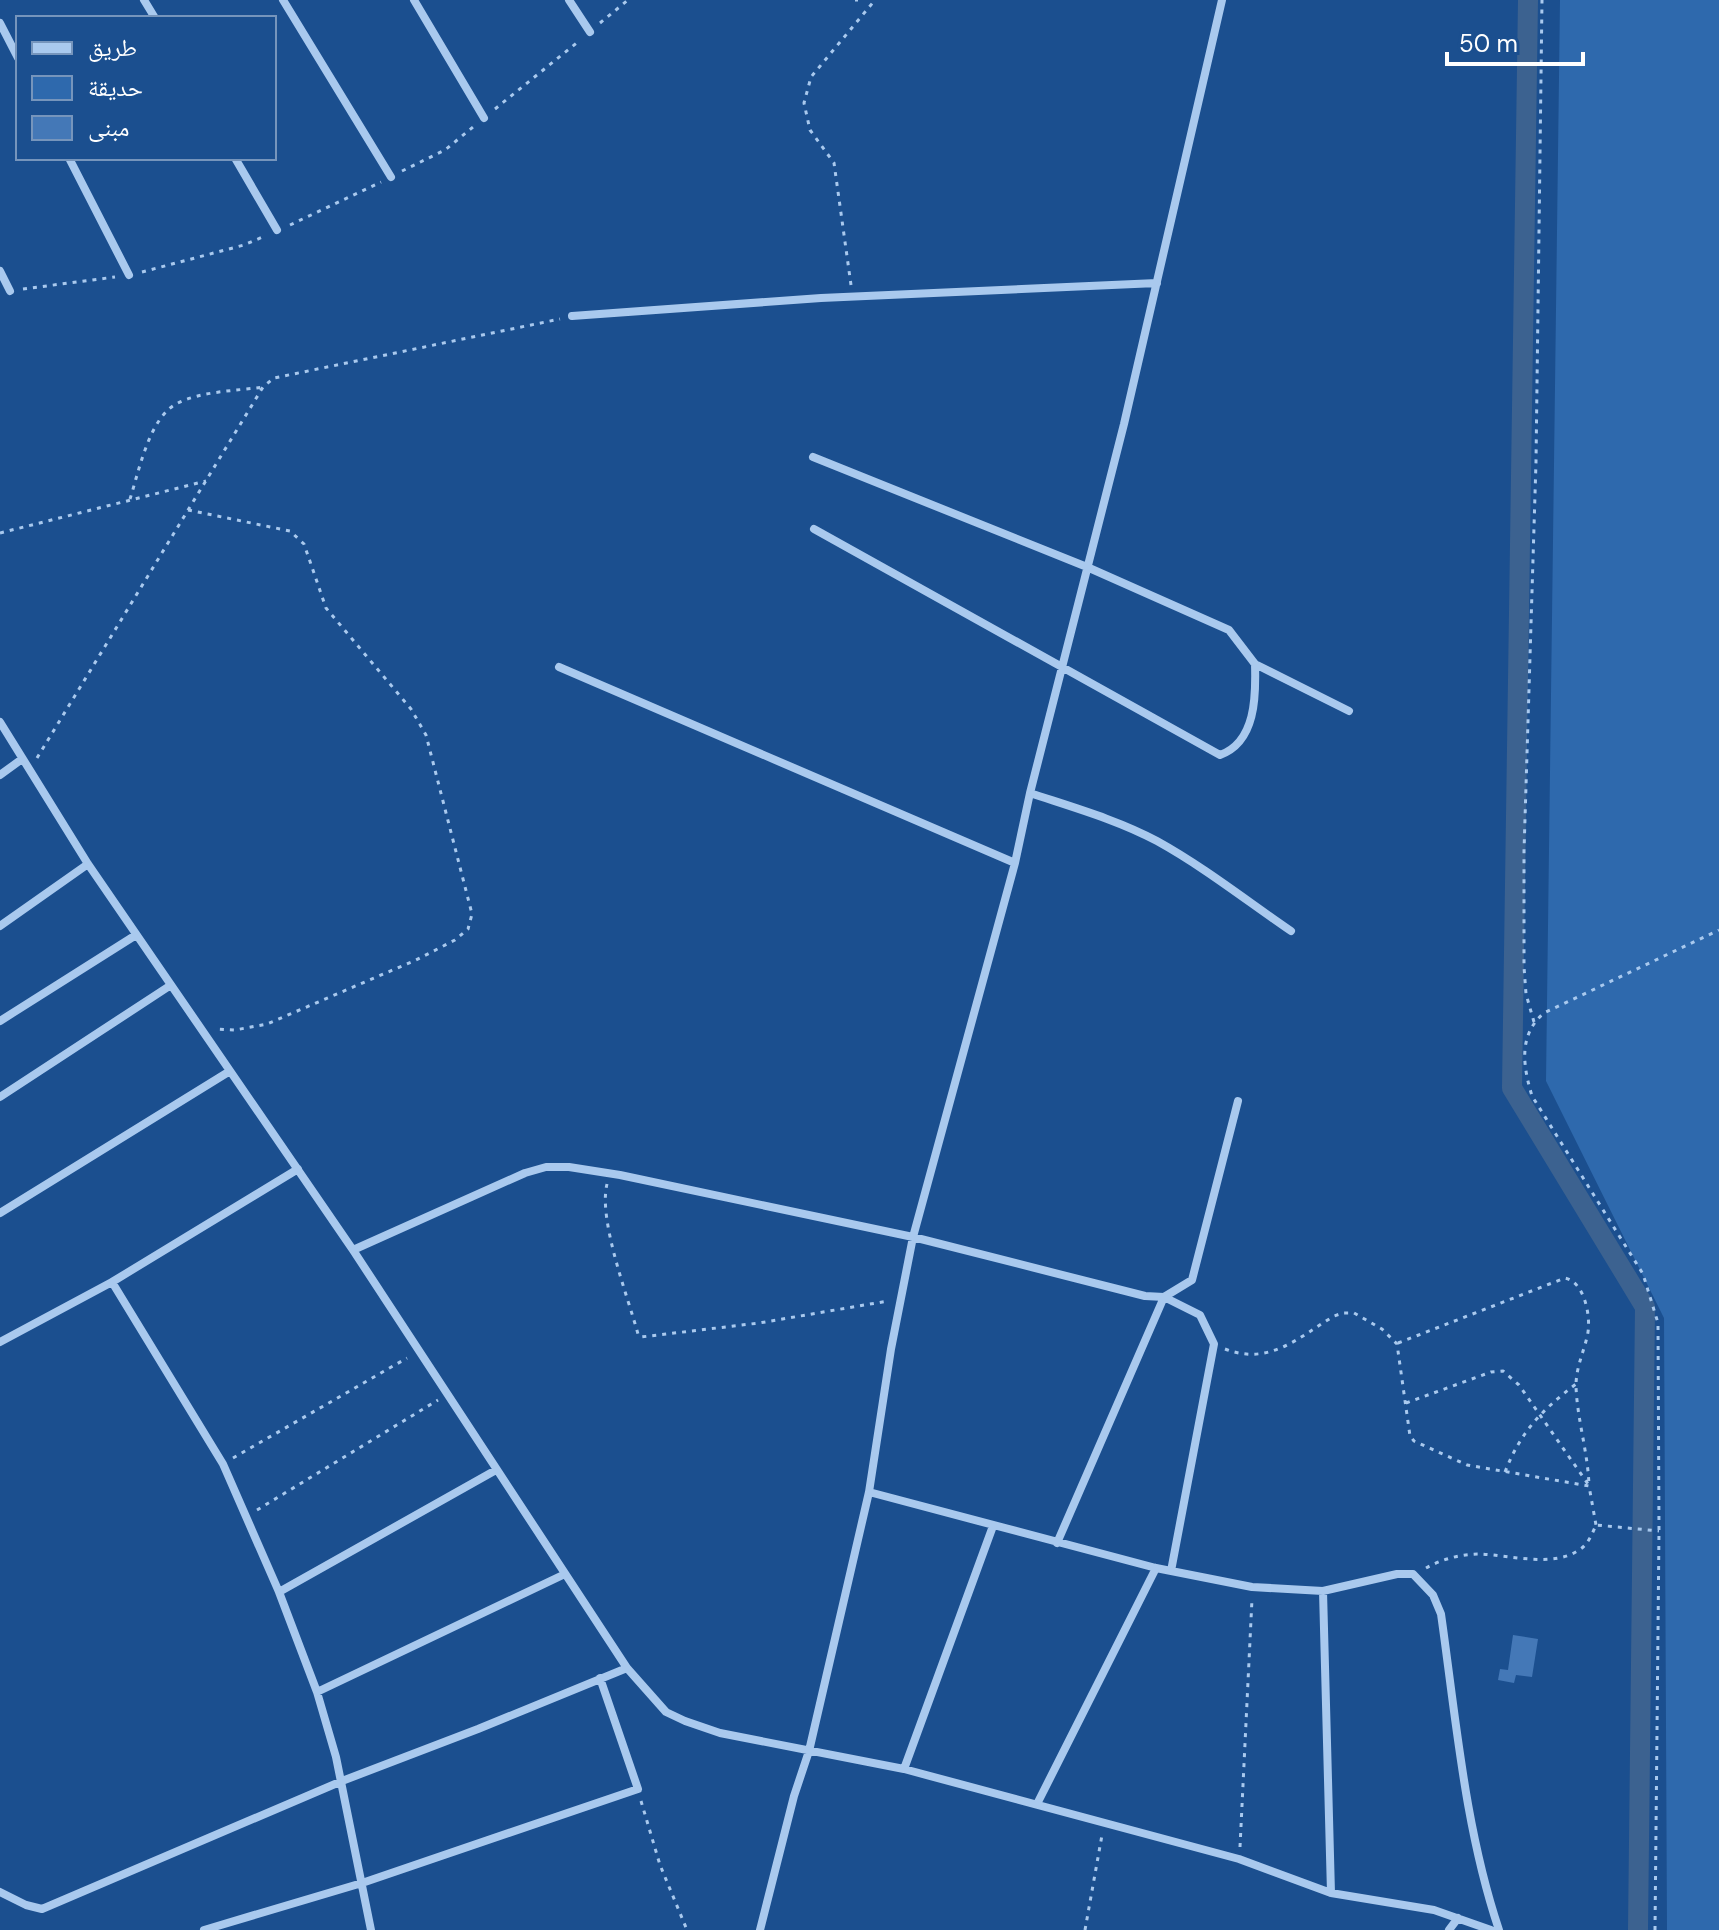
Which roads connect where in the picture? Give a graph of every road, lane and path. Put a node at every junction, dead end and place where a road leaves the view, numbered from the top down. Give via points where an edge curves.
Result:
1 (283, 0) edge
2 (414, 0) edge
3 (569, 0) edge
4 (628, 0) edge
5 (875, 0) edge
6 (1222, 0) edge
7 (1542, 0) edge
8 (0, 23) edge
9 (590, 32) junction
10 (16, 54) edge
11 (484, 118) junction
12 (70, 160) edge
13 (236, 160) edge
14 (391, 177) junction
15 (277, 230) junction
16 (0, 271) edge
17 (129, 275) junction
18 (1157, 283) junction
19 (10, 291) joint
20 (853, 296) junction
21 (572, 316) joint
22 (263, 387) junction
23 (813, 457) dead end
24 (206, 481) junction
25 (130, 500) junction
26 (188, 510) junction
27 (814, 529) dead end
28 (0, 533) edge
29 (1087, 567) junction
30 (1255, 664) junction
31 (1063, 666) junction
32 (559, 667) dead end
33 (1349, 711) dead end
34 (0, 722) edge
35 (22, 759) junction
36 (29, 771) junction
37 (0, 775) edge
38 (1030, 793) junction
39 (1015, 863) junction
40 (88, 864) junction
41 (0, 926) edge
42 (1719, 930) edge
43 (1291, 931) dead end
44 (136, 935) junction
45 (171, 985) junction
46 (0, 1021) edge
47 (1534, 1022) junction
48 (201, 1029) junction
49 (230, 1071) junction
50 (0, 1097) edge
51 (1238, 1101) dead end
52 (298, 1169) junction
53 (610, 1173) junction
54 (0, 1213) edge
55 (913, 1237) junction
56 (353, 1250) junction
57 (112, 1282) junction
58 (1164, 1297) junction
59 (901, 1299) junction
60 (0, 1342) edge
61 (1214, 1344) junction
62 (1397, 1344) junction
63 (418, 1351) junction
64 (1576, 1384) junction
65 (447, 1395) junction
66 (1406, 1403) junction
67 (1540, 1415) junction
68 (223, 1464) junction
69 (496, 1470) junction
70 (1505, 1472) junction
71 (1589, 1486) junction
72 (869, 1492) junction
73 (246, 1516) junction
74 (1596, 1525) junction
75 (993, 1526) junction
76 (1659, 1531) junction
77 (1057, 1543) junction
78 (1156, 1568) junction
79 (1171, 1571) junction
80 (565, 1574) junction
81 (1413, 1574) junction
82 (1252, 1587) junction
83 (1323, 1591) junction
84 (279, 1592) junction
85 (627, 1668) junction
86 (600, 1678) junction
87 (317, 1692) junction
88 (809, 1751) junction
89 (904, 1769) junction
90 (342, 1781) junction
91 (638, 1789) junction
92 (1037, 1804) junction
93 (1105, 1823) junction
94 (1239, 1859) junction
95 (362, 1883) junction
96 (0, 1892) edge
97 (1331, 1893) junction
98 (1458, 1918) junction
99 (204, 1930) edge
100 (371, 1930) edge
101 (687, 1930) edge
102 (760, 1930) edge
103 (1085, 1930) edge
104 (1449, 1930) edge
105 (1491, 1930) edge
106 (1499, 1930) edge
107 (1655, 1930) edge

1 - 14 street
2 - 11 street
3 - 9 street
4 - 9 path
5 - 20 path via 811,77 804,103 810,130 834,163
6 - 18 street
7 - 47 path via 1524,851 1524,967
8 - 10 street
9 - 11 path
11 - 14 path via 445,150
12 - 17 street
13 - 15 street
14 - 15 path
15 - 17 path via 244,245
16 - 19 street
17 - 19 path
18 - 20 street
18 - 29 street
20 - 21 street
21 - 22 path via 288,374
22 - 24 path
22 - 25 path via 174,405 151,434
23 - 29 street
24 - 25 path
24 - 26 path
25 - 28 path
26 - 36 path
26 - 48 path via 290,531 304,544 326,608 411,709 426,735 472,914 468,929 455,940 289,1015 235,1030
27 - 31 street
29 - 30 street via 1229,630
29 - 31 street
30 - 31 street via 1256,708 1240,739 1220,755
30 - 33 street
31 - 38 street
32 - 39 street
34 - 35 street
35 - 36 street
35 - 37 street
36 - 40 street
38 - 39 street
38 - 43 street via 1155,840
39 - 55 street
40 - 41 street
40 - 44 street
42 - 47 path
44 - 45 street
44 - 46 street
45 - 48 street
45 - 50 street
47 - 76 path via 1524,1056 1532,1096 1643,1274 1658,1323
48 - 49 street
49 - 52 street
49 - 54 street
51 - 58 street via 1192,1280
52 - 56 street
52 - 57 street
53 - 55 street
53 - 56 street via 546,1167 525,1173
53 - 59 path via 604,1195 606,1219 641,1337
55 - 58 street
55 - 59 street
56 - 63 street
57 - 60 street
57 - 68 street
58 - 61 street via 1200,1315
58 - 77 street
59 - 72 street
61 - 62 path via 1258,1356 1343,1313 1354,1313
61 - 79 street
62 - 64 path via 1565,1278 1579,1286 1585,1300 1588,1334
62 - 66 path
63 - 65 street
63 - 68 path
64 - 67 path
64 - 71 path
65 - 69 street
65 - 73 path
66 - 67 path via 1503,1371
66 - 70 path via 1410,1436 1420,1446 1467,1465
67 - 70 path via 1515,1445
67 - 71 path
68 - 73 street
69 - 80 street
69 - 84 street
70 - 71 path
71 - 74 path
72 - 75 street
72 - 88 street
73 - 84 street
74 - 76 path
74 - 81 path via 1576,1553 1556,1558 1458,1556
75 - 77 street
75 - 89 street
76 - 107 path
77 - 78 street
78 - 79 street
78 - 92 street
79 - 82 street
80 - 85 street
80 - 87 street
81 - 83 street
81 - 106 street via 1433,1595 1441,1614 1466,1786
82 - 83 street
82 - 94 path
83 - 97 street
84 - 87 street
85 - 86 street
85 - 88 street via 666,1712 685,1721
86 - 90 street
86 - 91 street
87 - 90 street
88 - 89 street
88 - 102 street
89 - 92 street
90 - 95 street
90 - 96 street via 42,1909
91 - 95 street
91 - 101 path via 660,1865
92 - 93 street
93 - 94 street
93 - 103 path
94 - 97 street
95 - 99 street
95 - 100 street
97 - 98 street
98 - 104 street
98 - 105 street

